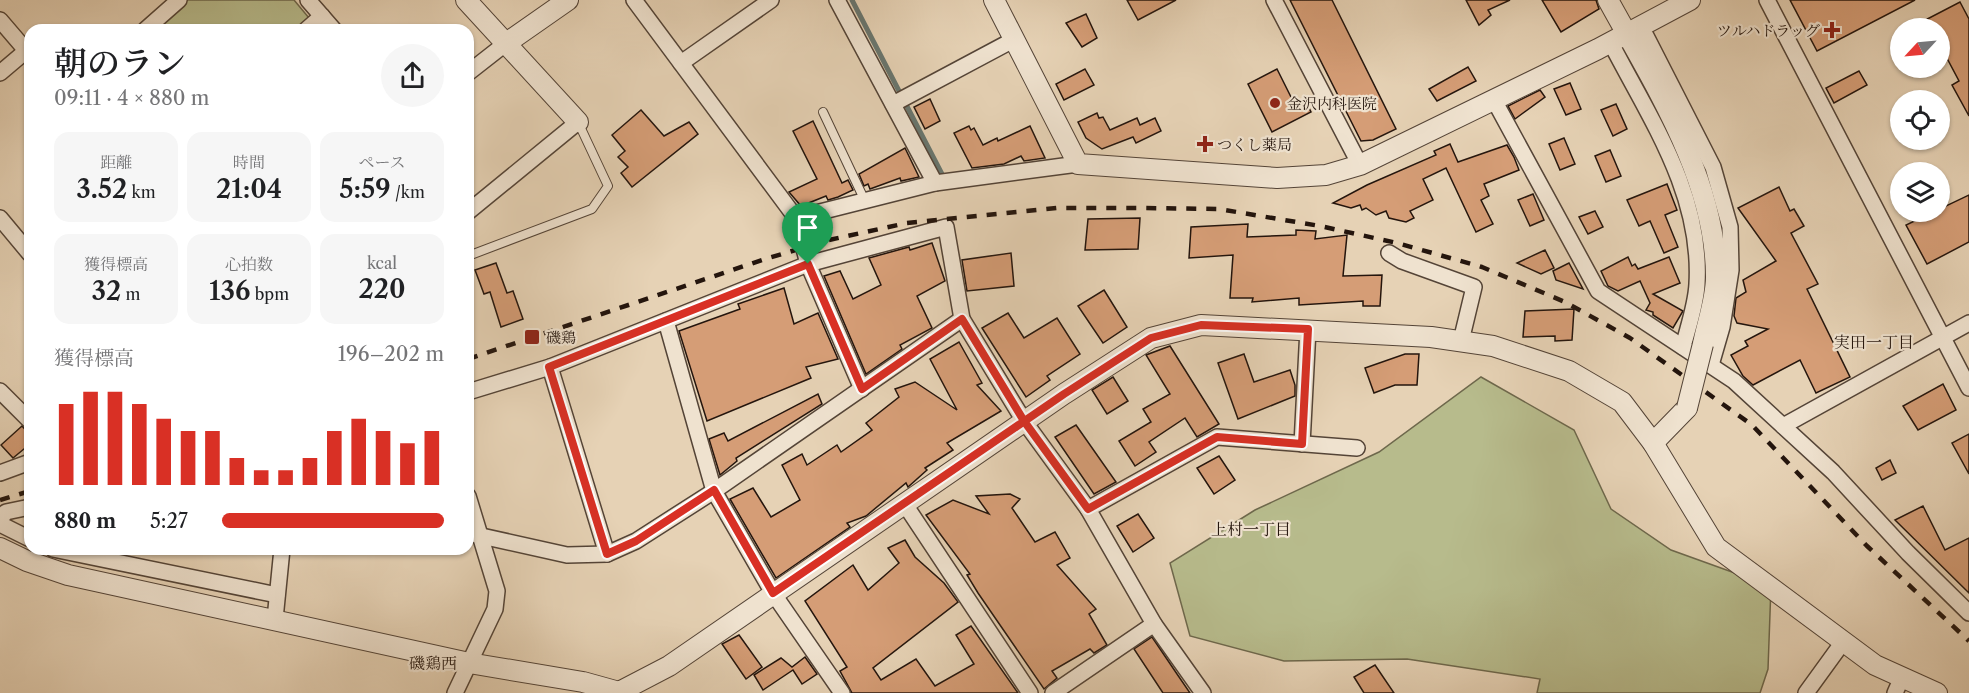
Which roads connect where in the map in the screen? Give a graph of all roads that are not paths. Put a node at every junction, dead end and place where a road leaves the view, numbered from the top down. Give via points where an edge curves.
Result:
1 (179, 0) edge
2 (308, 0) edge
3 (466, 0) edge
4 (568, 0) edge
5 (634, 0) edge
6 (771, 0) edge
7 (837, 0) edge
8 (994, 0) edge
9 (1274, 0) edge
10 (1608, 0) edge
11 (1690, 0) edge
12 (1767, 0) edge
13 (322, 16) junction
14 (0, 20) edge
15 (152, 24) edge
16 (313, 24) edge
17 (329, 24) edge
18 (1636, 35) junction
19 (1015, 39) junction
20 (505, 44) junction
21 (24, 48) edge
22 (1615, 51) dead end
23 (24, 56) edge
24 (681, 63) junction
25 (474, 68) edge
26 (0, 73) edge
27 (1494, 100) junction
28 (893, 104) junction
29 (823, 112) dead end
30 (578, 122) junction
31 (1078, 164) junction
32 (1360, 165) junction
33 (935, 183) junction
34 (865, 201) junction
35 (474, 207) edge
36 (0, 218) edge
37 (795, 218) junction
38 (24, 247) edge
39 (1389, 253) dead end
40 (474, 254) edge
41 (808, 264) junction
42 (962, 319) junction
43 (666, 321) junction
44 (1969, 323) edge
45 (1308, 329) junction
46 (1941, 338) junction
47 (1461, 341) junction
48 (1683, 347) junction
49 (1711, 366) junction
50 (549, 367) junction
51 (1969, 388) edge
52 (862, 389) junction
53 (474, 390) edge
54 (0, 391) edge
55 (24, 412) edge
56 (1024, 421) junction
57 (1783, 426) junction
58 (1653, 443) junction
59 (1302, 444) junction
60 (1357, 448) dead end
61 (24, 464) edge
62 (0, 473) edge
63 (714, 490) junction
64 (904, 503) junction
65 (24, 508) edge
66 (1088, 509) junction
67 (0, 519) edge
68 (0, 524) edge
69 (474, 534) edge
70 (24, 536) edge
71 (0, 548) edge
72 (607, 554) junction
73 (81, 555) edge
74 (281, 555) edge
75 (773, 593) junction
76 (278, 596) junction
77 (1969, 613) edge
78 (275, 619) junction
79 (1154, 624) junction
80 (1843, 642) junction
81 (469, 663) junction
82 (1898, 685) edge
83 (620, 692) edge
84 (455, 693) edge
85 (842, 693) edge
86 (1030, 693) edge
87 (1053, 693) edge
88 (1203, 693) edge
89 (1806, 693) edge
90 (1937, 693) edge

1 - 15 street
2 - 13 street
3 - 20 street
4 - 20 street
5 - 24 street
6 - 24 street
7 - 28 street
8 - 19 street
9 - 32 street
10 - 18 street
11 - 18 street
12 - 46 street
13 - 16 street
13 - 17 street
14 - 21 street
18 - 27 street
18 - 49 street via 1688,113 1713,167 1730,227 1731,270
18 - 58 street, bridge via 1694,164 1710,223 1716,279 1687,408
19 - 28 street
19 - 31 street
20 - 25 street
20 - 30 street
22 - 48 street via 1676,167 1690,209 1697,248 1697,286
23 - 26 street
24 - 37 street
27 - 32 street
27 - 48 street via 1598,291
28 - 33 street
29 - 34 lane
30 - 35 street
30 - 40 lane via 608,186 592,209
31 - 32 street via 1277,178 1326,175
31 - 33 street
33 - 34 street
34 - 37 street
36 - 38 street
37 - 41 street
39 - 47 street via 1474,287
41 - 42 street via 946,227
41 - 43 street
41 - 52 street
42 - 52 street
42 - 56 street
43 - 50 street
43 - 63 street
44 - 46 street
45 - 47 street
45 - 56 street via 1201,325 1151,338
45 - 59 street
46 - 51 street
46 - 57 street
47 - 58 street via 1492,346 1569,371 1622,402
48 - 49 street
49 - 57 street via 1734,381
50 - 53 street
50 - 72 street
52 - 63 street
54 - 55 street
56 - 64 street
56 - 66 street
57 - 77 street via 1833,472
58 - 80 street via 1716,547
59 - 60 street
59 - 66 street via 1217,437
61 - 62 street
63 - 72 street via 636,541
63 - 75 street
64 - 75 street
64 - 86 street
65 - 67 street via 6,512
66 - 79 street
68 - 70 street
69 - 72 street via 567,555
69 - 81 street via 497,591 495,609
71 - 78 street via 68,575
73 - 76 street
74 - 76 street
75 - 83 street via 669,666
75 - 85 street
76 - 78 street
78 - 81 street
79 - 87 street
79 - 88 street
80 - 82 street
80 - 89 street
81 - 83 street
81 - 84 street
82 - 90 street

